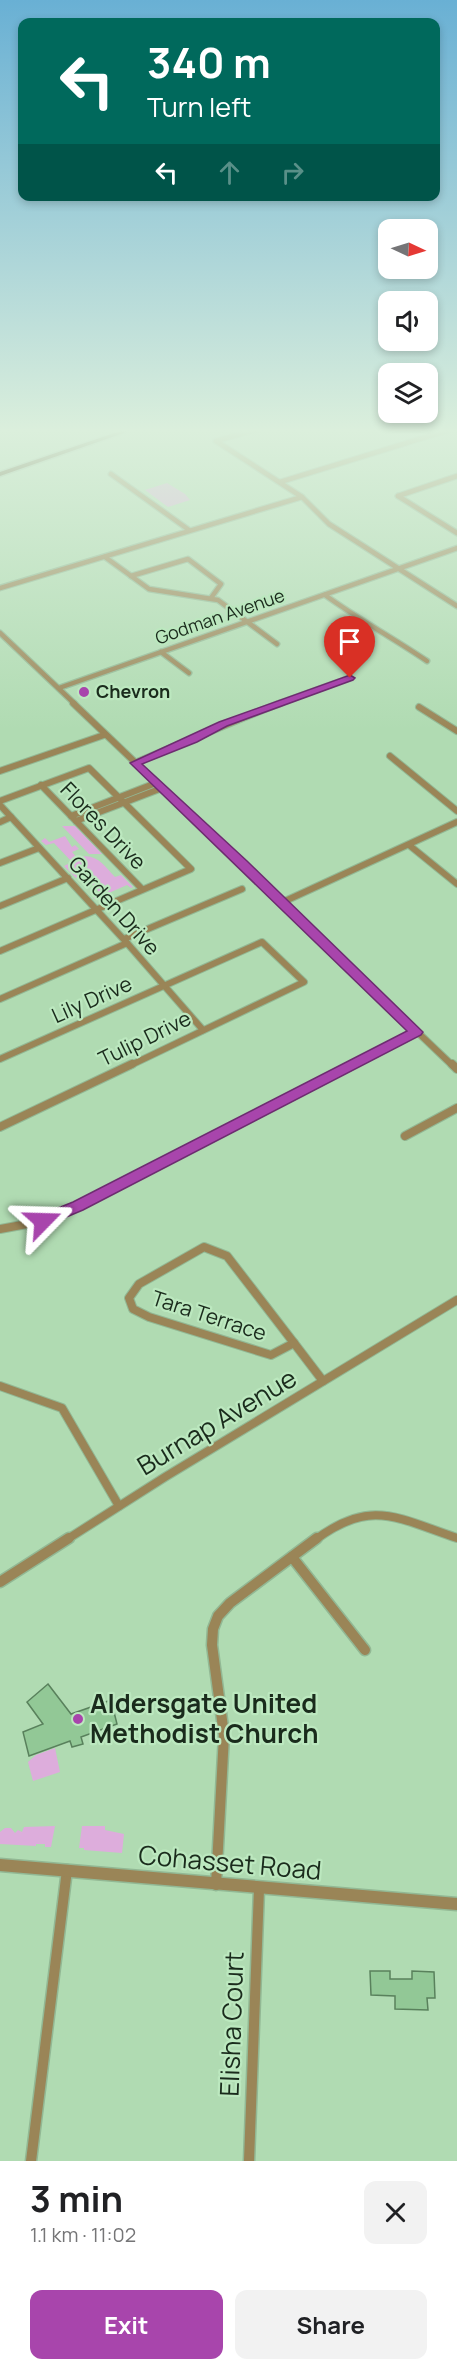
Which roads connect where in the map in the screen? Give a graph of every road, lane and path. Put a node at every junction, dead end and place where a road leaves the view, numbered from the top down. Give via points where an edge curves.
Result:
1 (193, 529) edge
2 (337, 529) edge
3 (189, 530) joint
4 (457, 548) edge
5 (105, 557) junction
6 (400, 568) junction
7 (131, 576) junction
8 (0, 588) edge
9 (325, 595) junction
10 (211, 598) junction
11 (457, 606) edge
12 (249, 622) junction
13 (0, 633) edge
14 (277, 644) dead end
15 (160, 652) junction
16 (427, 661) dead end
17 (189, 673) dead end
18 (350, 678) dead end
19 (59, 688) junction
20 (419, 707) dead end
21 (457, 731) edge
22 (104, 735) junction
23 (390, 756) dead end
24 (135, 763) junction
25 (0, 771) edge
26 (156, 783) junction
27 (41, 785) junction
28 (162, 788) junction
29 (119, 797) junction
30 (0, 803) edge
31 (124, 803) junction
32 (457, 811) edge
33 (71, 816) junction
34 (11, 818) junction
35 (76, 821) junction
36 (0, 822) edge
37 (457, 822) edge
38 (409, 845) junction
39 (39, 848) junction
40 (0, 863) edge
41 (68, 878) junction
42 (457, 884) edge
43 (142, 889) junction
44 (242, 889) dead end
45 (283, 902) junction
46 (0, 906) edge
47 (97, 910) junction
48 (126, 941) junction
49 (0, 951) edge
50 (304, 982) joint
51 (164, 986) junction
52 (0, 999) edge
53 (203, 1030) junction
54 (416, 1032) junction
55 (0, 1059) edge
56 (457, 1070) edge
57 (457, 1108) edge
58 (0, 1127) edge
59 (405, 1136) dead end
60 (0, 1228) edge
61 (457, 1300) edge
62 (294, 1343) junction
63 (323, 1381) junction
64 (0, 1386) edge
65 (119, 1506) junction
66 (457, 1538) edge
67 (292, 1557) junction
68 (0, 1582) edge
69 (365, 1650) dead end
70 (0, 1865) edge
71 (67, 1870) junction
72 (216, 1885) junction
73 (260, 1889) junction
74 (457, 1904) edge
75 (31, 2161) edge
76 (249, 2161) edge

1 - 3 street
2 - 6 street
3 - 5 street
4 - 6 street, Godman Avenue
5 - 7 street
5 - 8 street
6 - 9 street, Godman Avenue
6 - 11 street
7 - 10 street via 149,590
7 - 10 street via 188,559 221,585
9 - 12 street, Godman Avenue
9 - 16 street
10 - 12 street
12 - 14 street
12 - 15 street, Godman Avenue
13 - 19 street
15 - 17 street
15 - 19 street, Godman Avenue
18 - 24 street via 223,724
19 - 22 street
20 - 21 street
22 - 24 street
22 - 25 street
23 - 32 street
24 - 26 street
26 - 28 street
26 - 29 street
27 - 29 street via 89,768
27 - 30 street
27 - 33 street, Flores Drive
28 - 31 street
28 - 45 street
29 - 31 street
29 - 33 street
30 - 34 street, Garden Drive
31 - 35 street
31 - 43 street via 191,869
33 - 35 street, Flores Drive
34 - 36 street
34 - 39 street, Garden Drive
35 - 43 street, Flores Drive
37 - 38 street
38 - 42 street
38 - 45 street
39 - 40 street
39 - 41 street, Garden Drive
41 - 46 street
41 - 47 street, Garden Drive
43 - 47 street
44 - 48 street
45 - 54 street
47 - 48 street, Garden Drive
47 - 49 street
48 - 51 street, Garden Drive
48 - 52 street
50 - 51 street, Lily Drive via 262,942
50 - 53 street, Tulip Drive
51 - 53 street, Garden Drive
51 - 55 street, Lily Drive
53 - 58 street, Tulip Drive
54 - 56 street
54 - 60 street via 78,1206 43,1221
57 - 59 street
61 - 63 street, Burnap Avenue
62 - 62 street, Tara Terrace via 227,1256 204,1247 138,1284 129,1298 133,1309 149,1317 271,1355
62 - 63 street, Tara Terrace
63 - 65 street, Burnap Avenue
64 - 65 street via 62,1408
65 - 68 street, Burnap Avenue
66 - 67 street via 387,1515 365,1515 329,1529
67 - 69 street
67 - 72 street via 230,1603 213,1629 224,1735
70 - 71 street, Cohasset Road
71 - 72 street, Cohasset Road
71 - 75 street
72 - 73 street, Cohasset Road
73 - 74 street, Cohasset Road
73 - 76 street, Elisha Court

